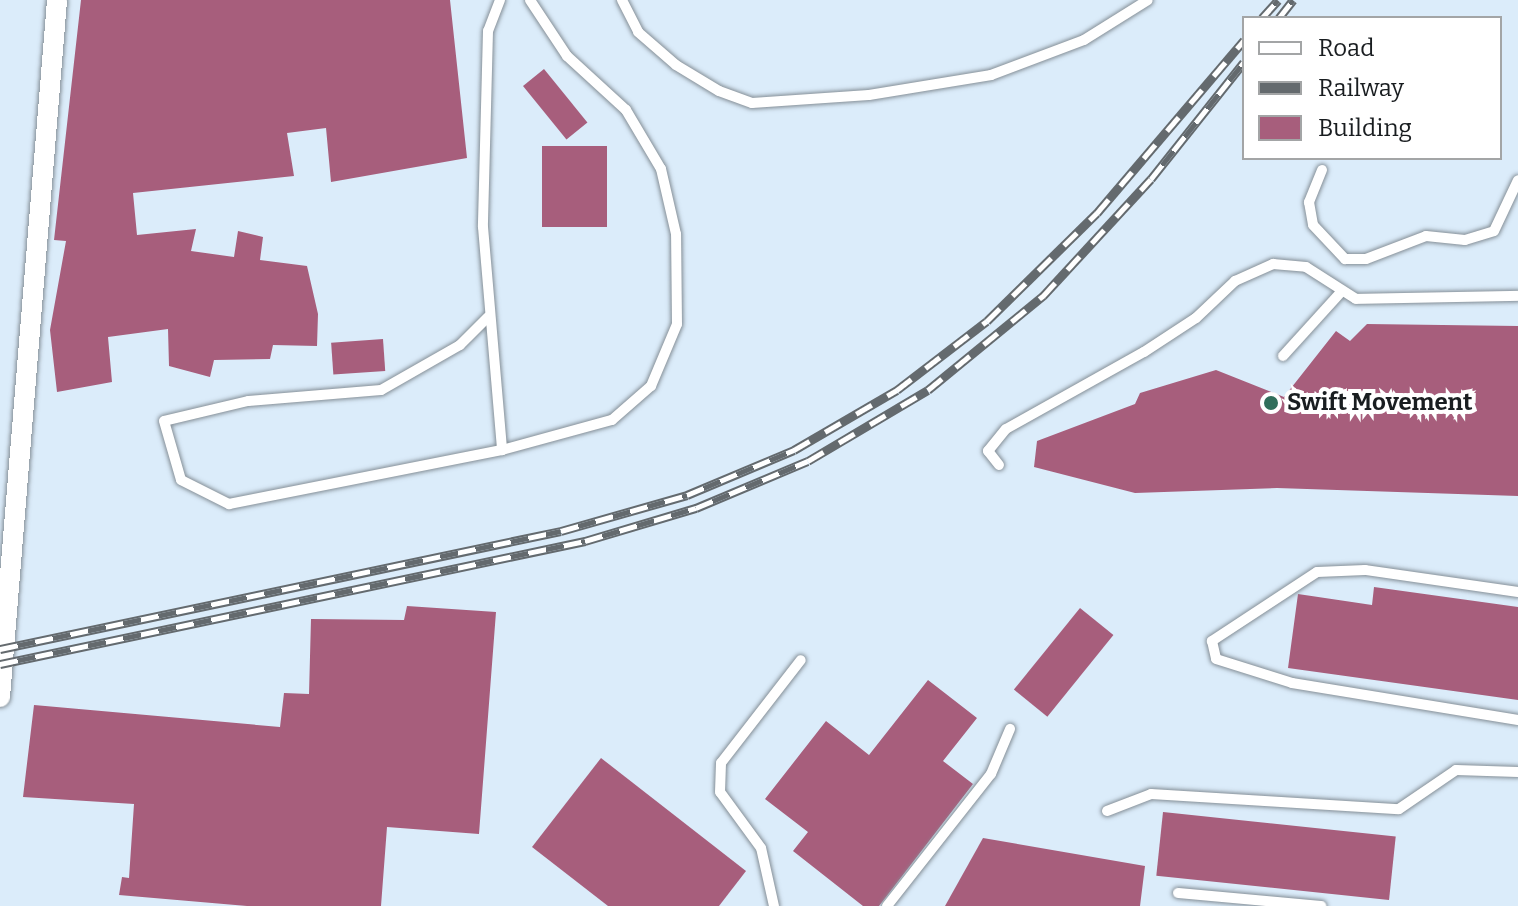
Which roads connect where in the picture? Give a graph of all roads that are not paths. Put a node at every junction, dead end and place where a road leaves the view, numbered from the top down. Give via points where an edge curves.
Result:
1 (57, 0) edge
2 (500, 0) edge
3 (530, 0) edge
4 (622, 0) edge
5 (1148, 0) edge
6 (1322, 170) dead end
7 (1518, 180) edge
8 (1342, 291) junction
9 (1518, 296) edge
10 (488, 317) junction
11 (1283, 356) dead end
12 (502, 450) junction
13 (999, 465) dead end
14 (7, 518) edge
15 (1518, 592) edge
16 (801, 660) dead end
17 (0, 697) edge
18 (1518, 720) edge
19 (1010, 729) dead end
20 (1518, 772) edge
21 (1107, 811) dead end
22 (1178, 893) dead end
23 (774, 906) edge
24 (887, 906) edge
25 (1321, 906) edge

1 - 14 street
2 - 10 lane via 488,31 483,227
3 - 12 lane via 567,56 626,110 661,169 676,234 677,324 651,386 612,420
4 - 5 lane via 638,32 676,65 719,91 752,103 869,95 991,75 1084,40
6 - 7 lane via 1309,202 1313,225 1345,259 1366,259 1426,236 1465,240 1494,231
8 - 9 lane via 1356,299
8 - 11 lane
8 - 13 lane via 1306,267 1273,264 1235,281 1196,318 1144,352 1006,429 988,451
10 - 12 lane
10 - 12 lane via 460,345 381,390 248,401 164,421 181,480 229,504
14 - 17 street
15 - 18 lane via 1365,570 1317,572 1212,641 1216,659 1292,683
16 - 23 lane via 721,763 720,792 761,848
19 - 24 lane via 991,774
20 - 21 lane via 1456,770 1399,809 1151,794
22 - 25 lane

